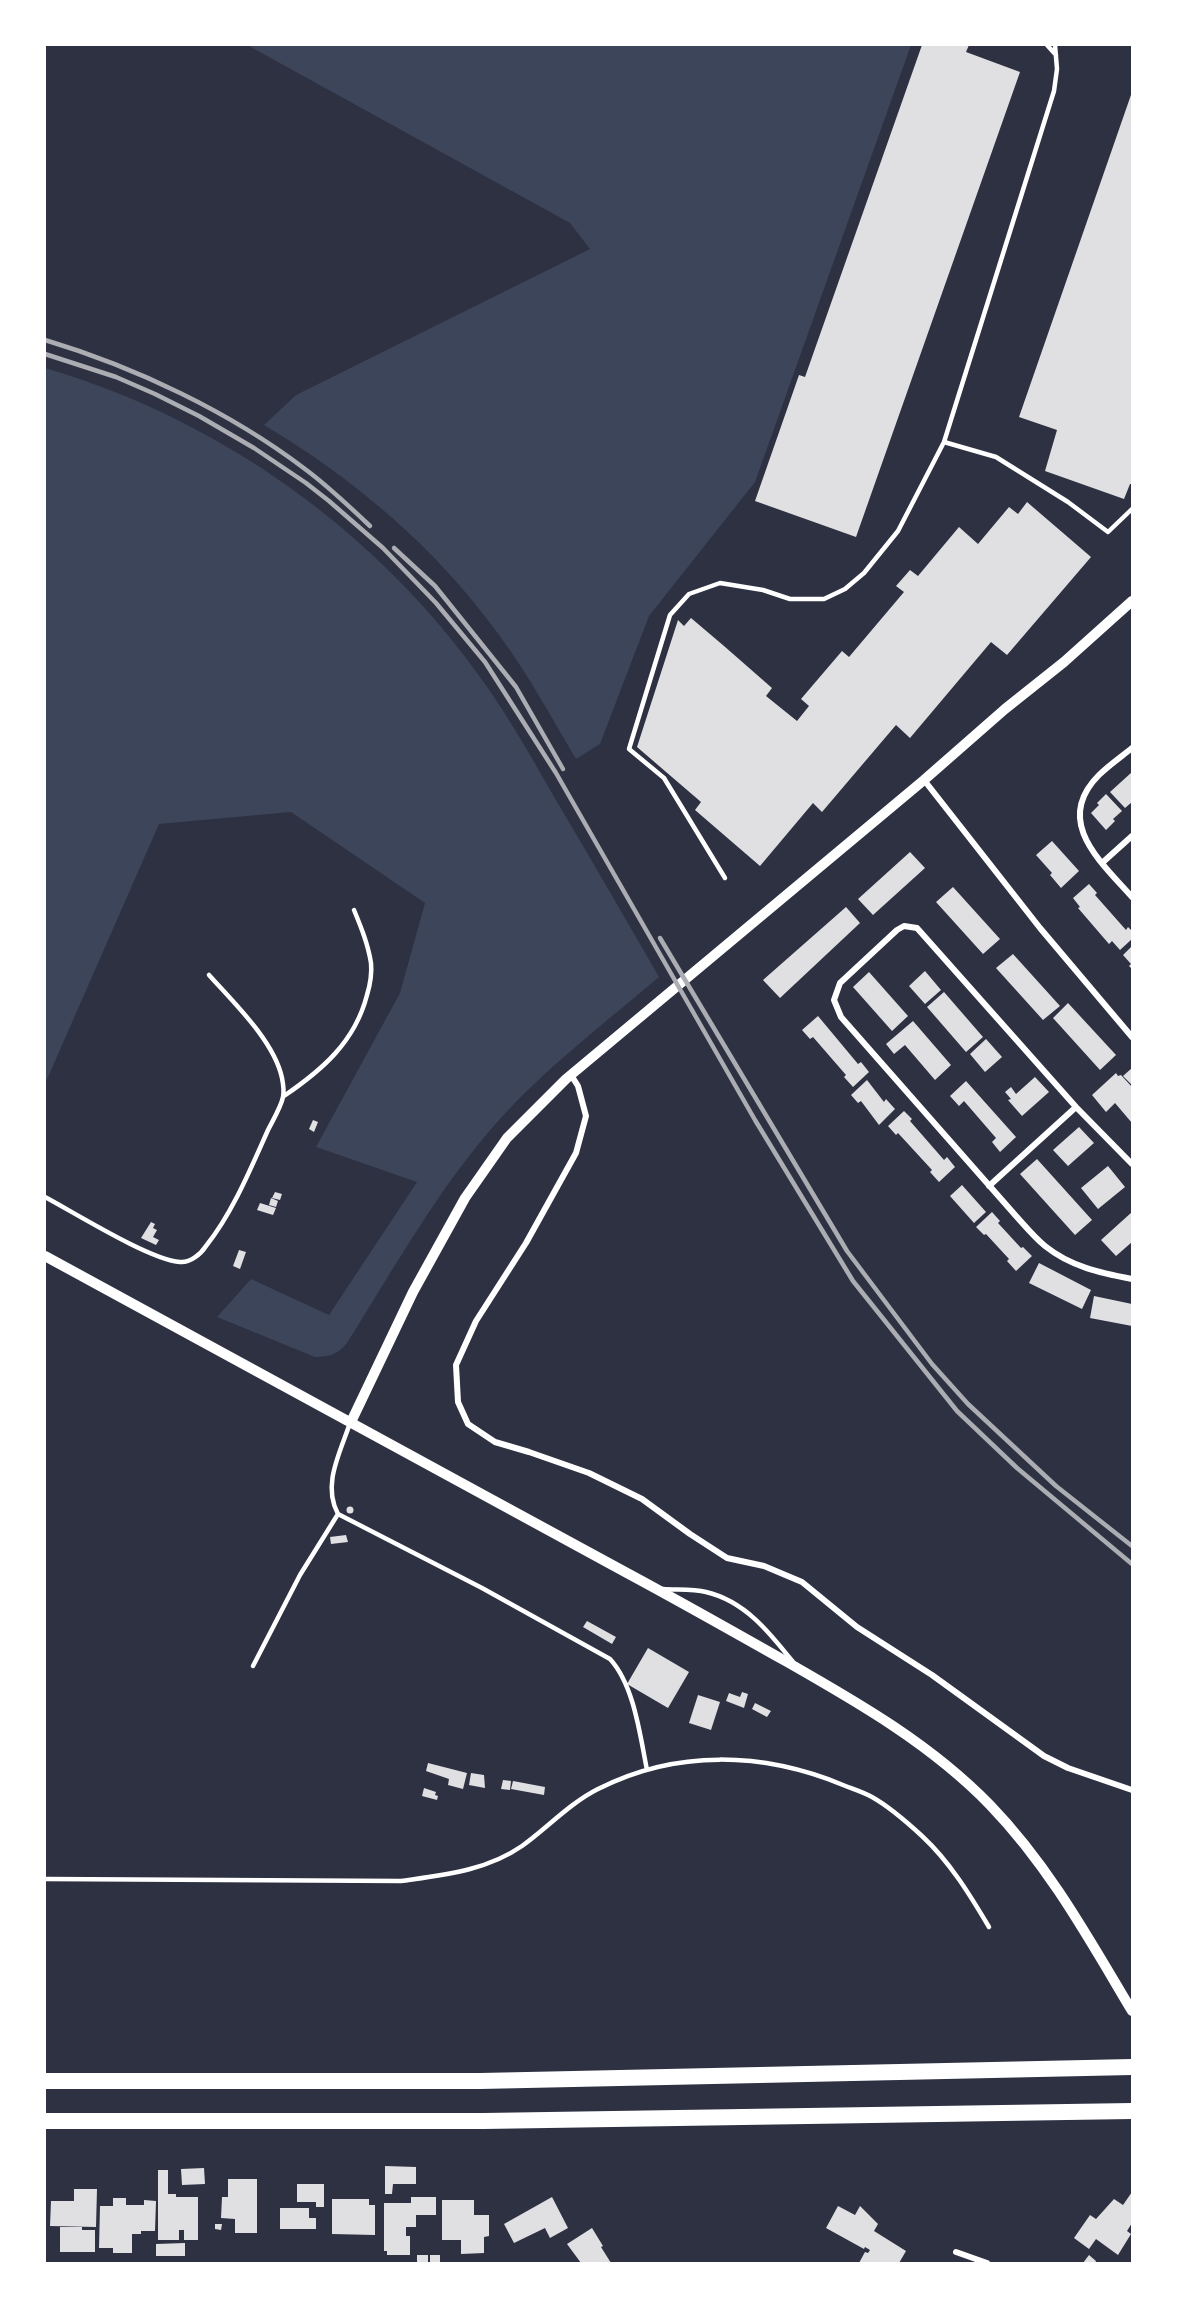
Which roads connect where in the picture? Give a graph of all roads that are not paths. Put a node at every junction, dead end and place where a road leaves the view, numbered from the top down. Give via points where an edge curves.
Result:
1 (1047, 45) edge
2 (1054, 45) edge
3 (1056, 55) junction
4 (944, 442) junction
5 (1132, 508) edge
6 (1132, 601) edge
7 (1132, 748) edge
8 (924, 780) junction
9 (1132, 836) edge
10 (1102, 863) junction
11 (725, 878) dead end
12 (1132, 897) edge
13 (354, 910) dead end
14 (209, 975) dead end
15 (1132, 1037) edge
16 (571, 1074) junction
17 (284, 1096) junction
18 (1076, 1107) junction
19 (1132, 1164) edge
20 (989, 1186) junction
21 (45, 1197) edge
22 (45, 1256) edge
23 (1132, 1279) edge
24 (351, 1422) junction
25 (338, 1514) junction
26 (658, 1589) junction
27 (253, 1666) dead end
28 (798, 1668) junction
29 (647, 1770) junction
30 (1132, 1790) edge
31 (45, 1879) edge
32 (989, 1927) dead end
33 (1132, 2011) edge
34 (1132, 2067) edge
35 (45, 2081) edge
36 (1132, 2111) edge
37 (45, 2121) edge
38 (956, 2252) dead end
39 (987, 2263) edge

1 - 3 lane
2 - 3 lane
3 - 4 lane via 1054,91
4 - 5 lane via 996,457 1068,502 1107,532
4 - 11 lane via 898,531 864,573 845,589 824,598 790,599 720,583 689,594 670,615 629,748 664,778
6 - 8 street
7 - 10 street via 1099,775 1081,807 1082,832
8 - 15 street
8 - 16 street
9 - 10 street
10 - 12 street
13 - 17 lane via 371,965 364,1006 339,1051
14 - 17 lane via 249,1020 272,1054 282,1077
16 - 24 street via 507,1138 465,1198 413,1292
16 - 30 street via 586,1116 576,1153 526,1243 476,1321 456,1365 458,1402 468,1425 495,1442 589,1473 642,1499 727,1558 764,1566 802,1582 857,1628 932,1675 1044,1756
17 - 21 lane via 220,1227 206,1248 182,1263 153,1254
18 - 19 street
18 - 20 street
18 - 20 street via 917,928 904,926 897,930 840,983 834,1000 841,1017
20 - 23 street via 1045,1246 1070,1263
22 - 24 street
24 - 25 lane via 330,1491
24 - 26 street
25 - 27 lane via 300,1575
25 - 29 lane via 610,1659 621,1670 636,1715
26 - 28 street
26 - 28 lane via 706,1592 736,1605 763,1625
28 - 33 street via 910,1737 990,1805 1060,1891
29 - 31 lane via 596,1790 521,1847 492,1863 455,1874 401,1881
29 - 32 lane via 675,1763 735,1759 780,1764 873,1797 923,1837 961,1881
34 - 35 highway via 480,2081
36 - 37 highway via 483,2121
38 - 39 street

